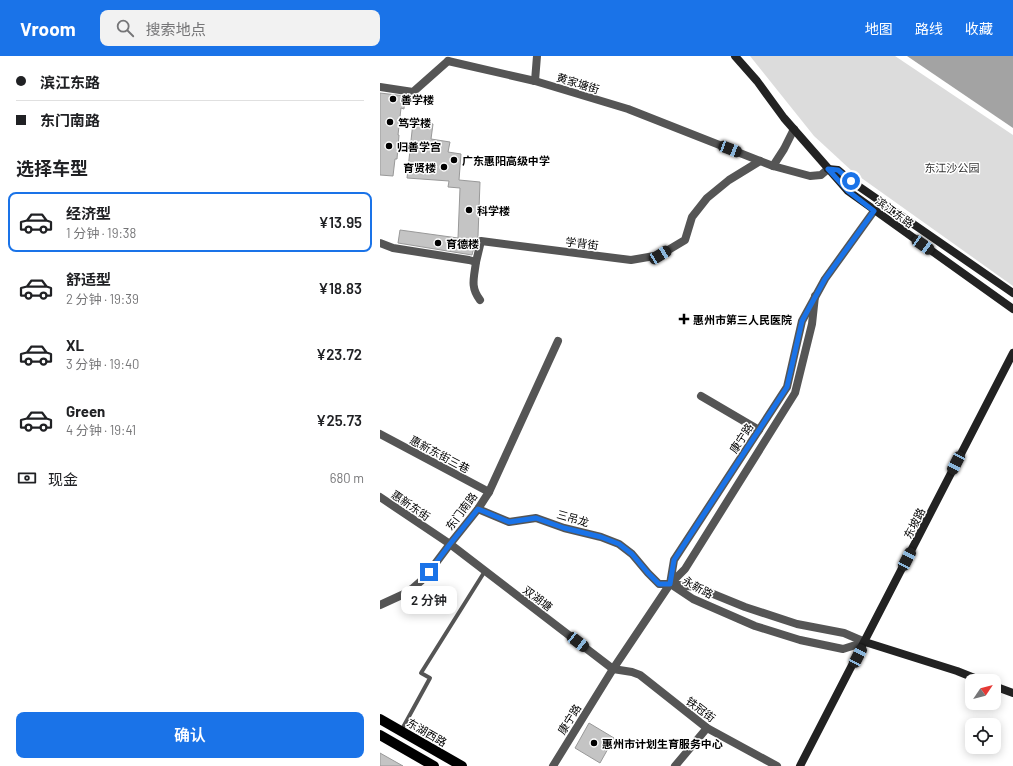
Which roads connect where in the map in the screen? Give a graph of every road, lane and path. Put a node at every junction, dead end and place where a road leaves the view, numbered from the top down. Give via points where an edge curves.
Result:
1 (537, 56) edge
2 (735, 56) edge
3 (447, 58) edge
4 (535, 81) junction
5 (380, 87) edge
6 (794, 129) junction
7 (760, 161) junction
8 (772, 166) junction
9 (828, 169) junction
10 (874, 211) junction
11 (380, 243) edge
12 (476, 262) junction
13 (1013, 293) edge
14 (815, 296) junction
15 (480, 300) dead end
16 (1013, 309) edge
17 (558, 341) dead end
18 (1013, 353) edge
19 (701, 396) dead end
20 (759, 430) junction
21 (380, 434) edge
22 (489, 492) junction
23 (380, 497) edge
24 (478, 509) junction
25 (450, 544) junction
26 (485, 571) junction
27 (670, 584) junction
28 (380, 605) edge
29 (865, 642) junction
30 (613, 669) junction
31 (965, 674) edge
32 (1001, 689) edge
33 (1013, 693) edge
34 (380, 718) edge
35 (707, 728) junction
36 (401, 731) junction
37 (380, 735) edge
38 (434, 766) edge
39 (462, 766) edge
40 (553, 766) edge
41 (675, 766) edge
42 (777, 766) edge
43 (800, 766) edge

1 - 4 street
2 - 6 street, 滨江东路
3 - 4 street, 黄家塘街
3 - 5 street, 黄家塘街 via 413,92
4 - 7 street, 黄家塘街 via 628,109
6 - 8 street
6 - 9 street, 滨江东路
7 - 8 street, 黄家塘街
7 - 12 street, 学背街 via 729,180 707,198 692,218 685,240 660,255 631,260 481,241
8 - 9 street, 黄家塘街 via 810,176 820,176
9 - 10 street, 滨江东路 via 848,191
9 - 13 street, 滨江东路 via 838,170
10 - 14 street, 康宁路
10 - 16 street, 滨江东路
11 - 12 street via 393,248
12 - 15 street via 473,286
14 - 20 street, 康宁路 via 802,321 787,387
14 - 27 street, 康宁路 via 812,324 795,393 685,569
17 - 22 street, 东门南路
18 - 29 street, 东坡路
19 - 20 street
20 - 27 street, 康宁路 via 674,560
21 - 22 street, 惠新东街三巷
22 - 24 street, 东门南路
23 - 25 street, 惠新东街
24 - 25 street, 东门南路
24 - 27 street, 三吊龙 via 509,522 536,518 619,544 632,554 659,584
25 - 26 street, 双湖塘
25 - 28 street, 东门南路 via 417,585
26 - 30 street, 双湖塘
26 - 36 lane via 421,673 430,678
27 - 29 street, 永新路 via 696,587 797,624 844,633
27 - 29 street, 永新路 via 693,599 755,626 843,649
27 - 30 street, 康宁路
29 - 31 street, 永新路
29 - 43 street, 东坡路
30 - 35 street, 铁冠街 via 640,675
30 - 40 street, 康宁路
32 - 33 street
34 - 36 main road, 东湖西路
35 - 41 street
35 - 42 street, 铁冠街
36 - 39 main road, 东湖西路
37 - 38 main road

